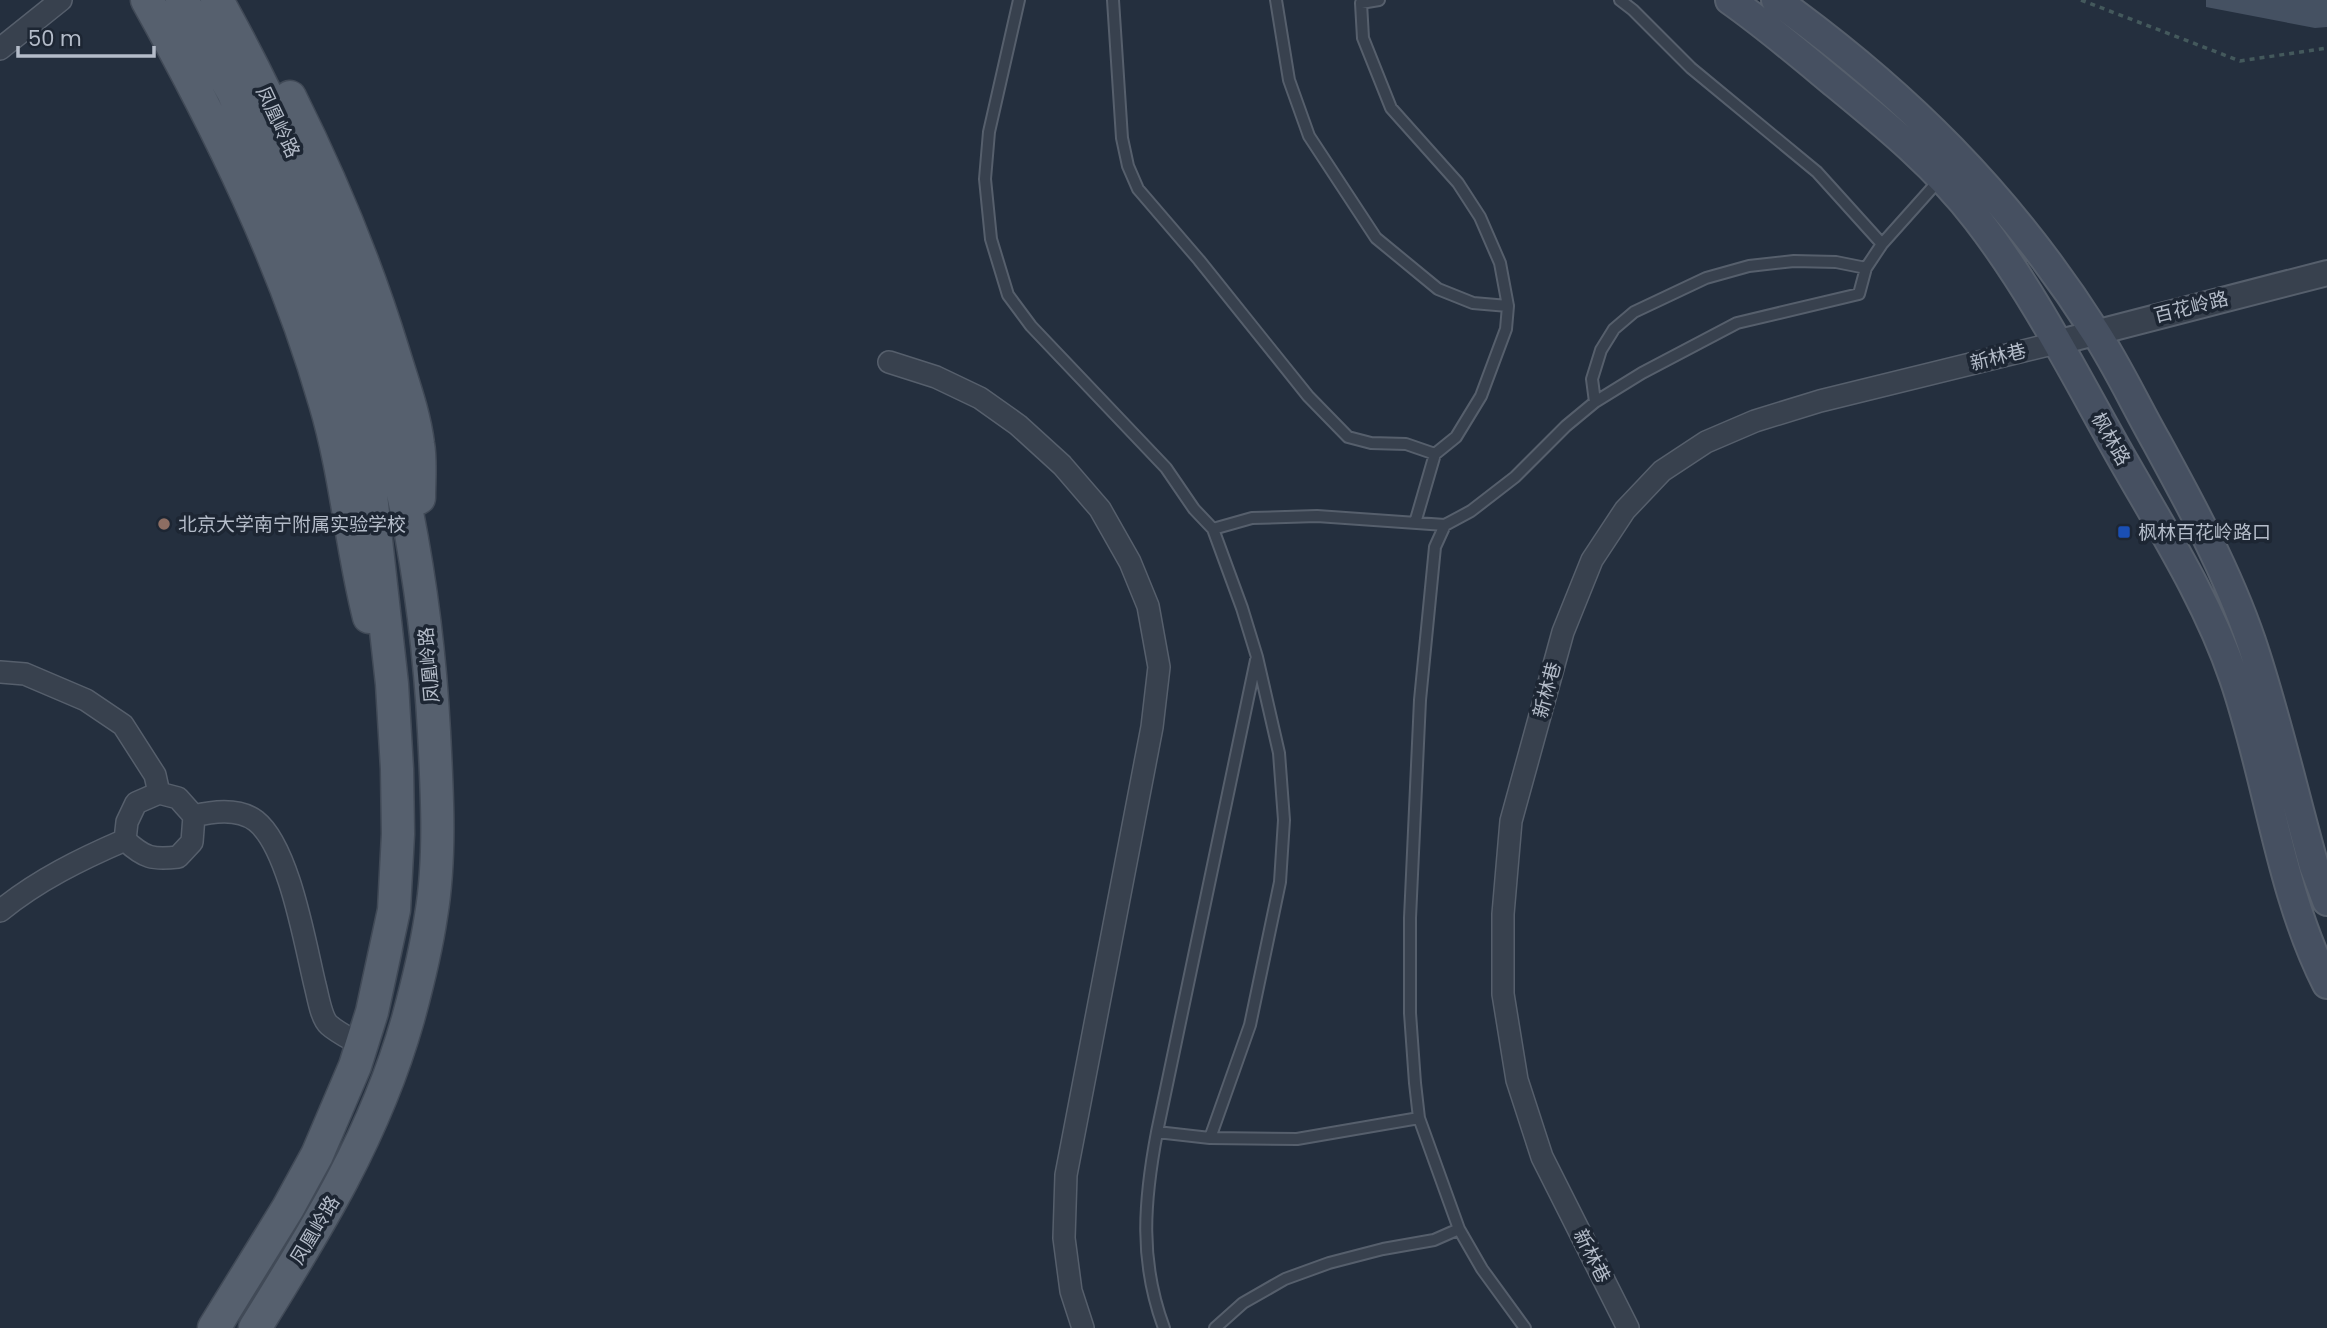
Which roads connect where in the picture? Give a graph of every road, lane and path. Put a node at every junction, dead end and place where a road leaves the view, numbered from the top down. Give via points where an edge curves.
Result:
1 (61, 0) edge
2 (147, 0) edge
3 (182, 0) edge
4 (217, 0) edge
5 (241, 0) edge
6 (1019, 0) edge
7 (1113, 0) edge
8 (1276, 0) edge
9 (1379, 0) edge
10 (1620, 0) edge
11 (1730, 0) edge
12 (1776, 0) edge
13 (2081, 0) edge
14 (1360, 1) edge
15 (0, 48) edge
16 (2327, 48) edge
17 (1941, 178) junction
18 (1882, 244) junction
19 (1866, 268) junction
20 (2327, 273) edge
21 (1508, 306) junction
22 (2095, 332) junction
23 (2056, 343) junction
24 (889, 362) dead end
25 (1595, 402) junction
26 (1435, 454) junction
27 (1415, 523) junction
28 (1445, 525) junction
29 (1213, 529) junction
30 (420, 587) junction
31 (1257, 657) junction
32 (0, 672) edge
33 (394, 717) junction
34 (159, 793) junction
35 (194, 816) junction
36 (125, 840) junction
37 (2327, 901) edge
38 (0, 911) edge
39 (2327, 984) edge
40 (361, 1045) junction
41 (1419, 1118) junction
42 (1157, 1132) junction
43 (1210, 1138) junction
44 (1459, 1229) junction
45 (214, 1328) edge
46 (255, 1328) edge
47 (1083, 1328) edge
48 (1164, 1328) edge
49 (1215, 1328) edge
50 (1525, 1328) edge
51 (1628, 1328) edge

1 - 15 street
2 - 33 main road via 231,157 307,345 333,432 358,572
3 - 33 main road, 凤凰岭路 via 233,92 298,246 341,365 366,462
4 - 30 main road, 凤凰岭路 via 274,110 327,234 384,407
5 - 30 main road via 337,198 395,357 418,445
6 - 29 lane via 989,132 985,179 991,239 1008,295 1031,326 1166,468
7 - 26 lane via 1122,138 1138,189 1308,396 1348,437 1406,444
8 - 21 lane via 1289,80 1309,136 1376,238 1438,289 1473,303
9 - 14 lane
10 - 18 lane via 1690,68 1817,172
11 - 17 main road, 枫林路 via 1898,136
12 - 22 main road, 枫林路 via 1904,103 1974,171 2036,247
13 - 16 path via 2240,61
14 - 21 lane via 1363,38 1391,108 1458,183 1480,217 1500,263
17 - 18 lane
17 - 23 main road, 枫林路 via 1977,219
18 - 19 lane
19 - 25 lane via 1859,294 1737,323
19 - 25 lane via 1794,261 1749,266 1706,278 1634,312 1614,329 1601,350 1592,379
20 - 22 street, 百花岭路
21 - 26 lane via 1506,329 1481,397 1456,438
22 - 23 street, 百花岭路
22 - 37 main road, 枫林路 via 2227,578 2251,640
23 - 39 main road, 枫林路 via 2169,540 2219,639 2247,719 2305,932
23 - 51 street, 新林巷 via 1820,401 1706,442 1662,471 1625,510 1592,560 1563,632 1511,821 1503,914 1503,994 1517,1080 1542,1157
24 - 47 street via 980,398 1062,465 1100,509 1148,606 1159,667 1152,727 1066,1175 1064,1238 1071,1291
25 - 28 lane via 1515,477
26 - 27 lane
27 - 28 lane
27 - 29 lane via 1317,516 1252,518
28 - 41 lane via 1435,547 1420,700 1410,918 1410,999
29 - 31 lane
30 - 46 main road, 凤凰岭路 via 437,820 432,914 401,1043 371,1124 318,1227
31 - 42 lane
31 - 43 lane via 1279,752 1284,820 1280,882 1250,1025
32 - 34 street via 25,674 86,700 123,725 155,775
33 - 40 main road, 凤凰岭路 via 398,834 394,910
34 - 35 street via 178,798
34 - 36 street via 136,803
35 - 36 street via 192,842 178,857 157,859 138,853
35 - 40 street via 232,812 255,820 272,837 283,860 328,1024
36 - 38 street via 68,865
40 - 45 main road, 凤凰岭路 via 317,1155
41 - 43 lane via 1297,1139
41 - 44 lane
42 - 43 lane
42 - 48 lane via 1147,1184 1147,1266
44 - 49 lane via 1285,1279 1243,1303
44 - 50 lane

